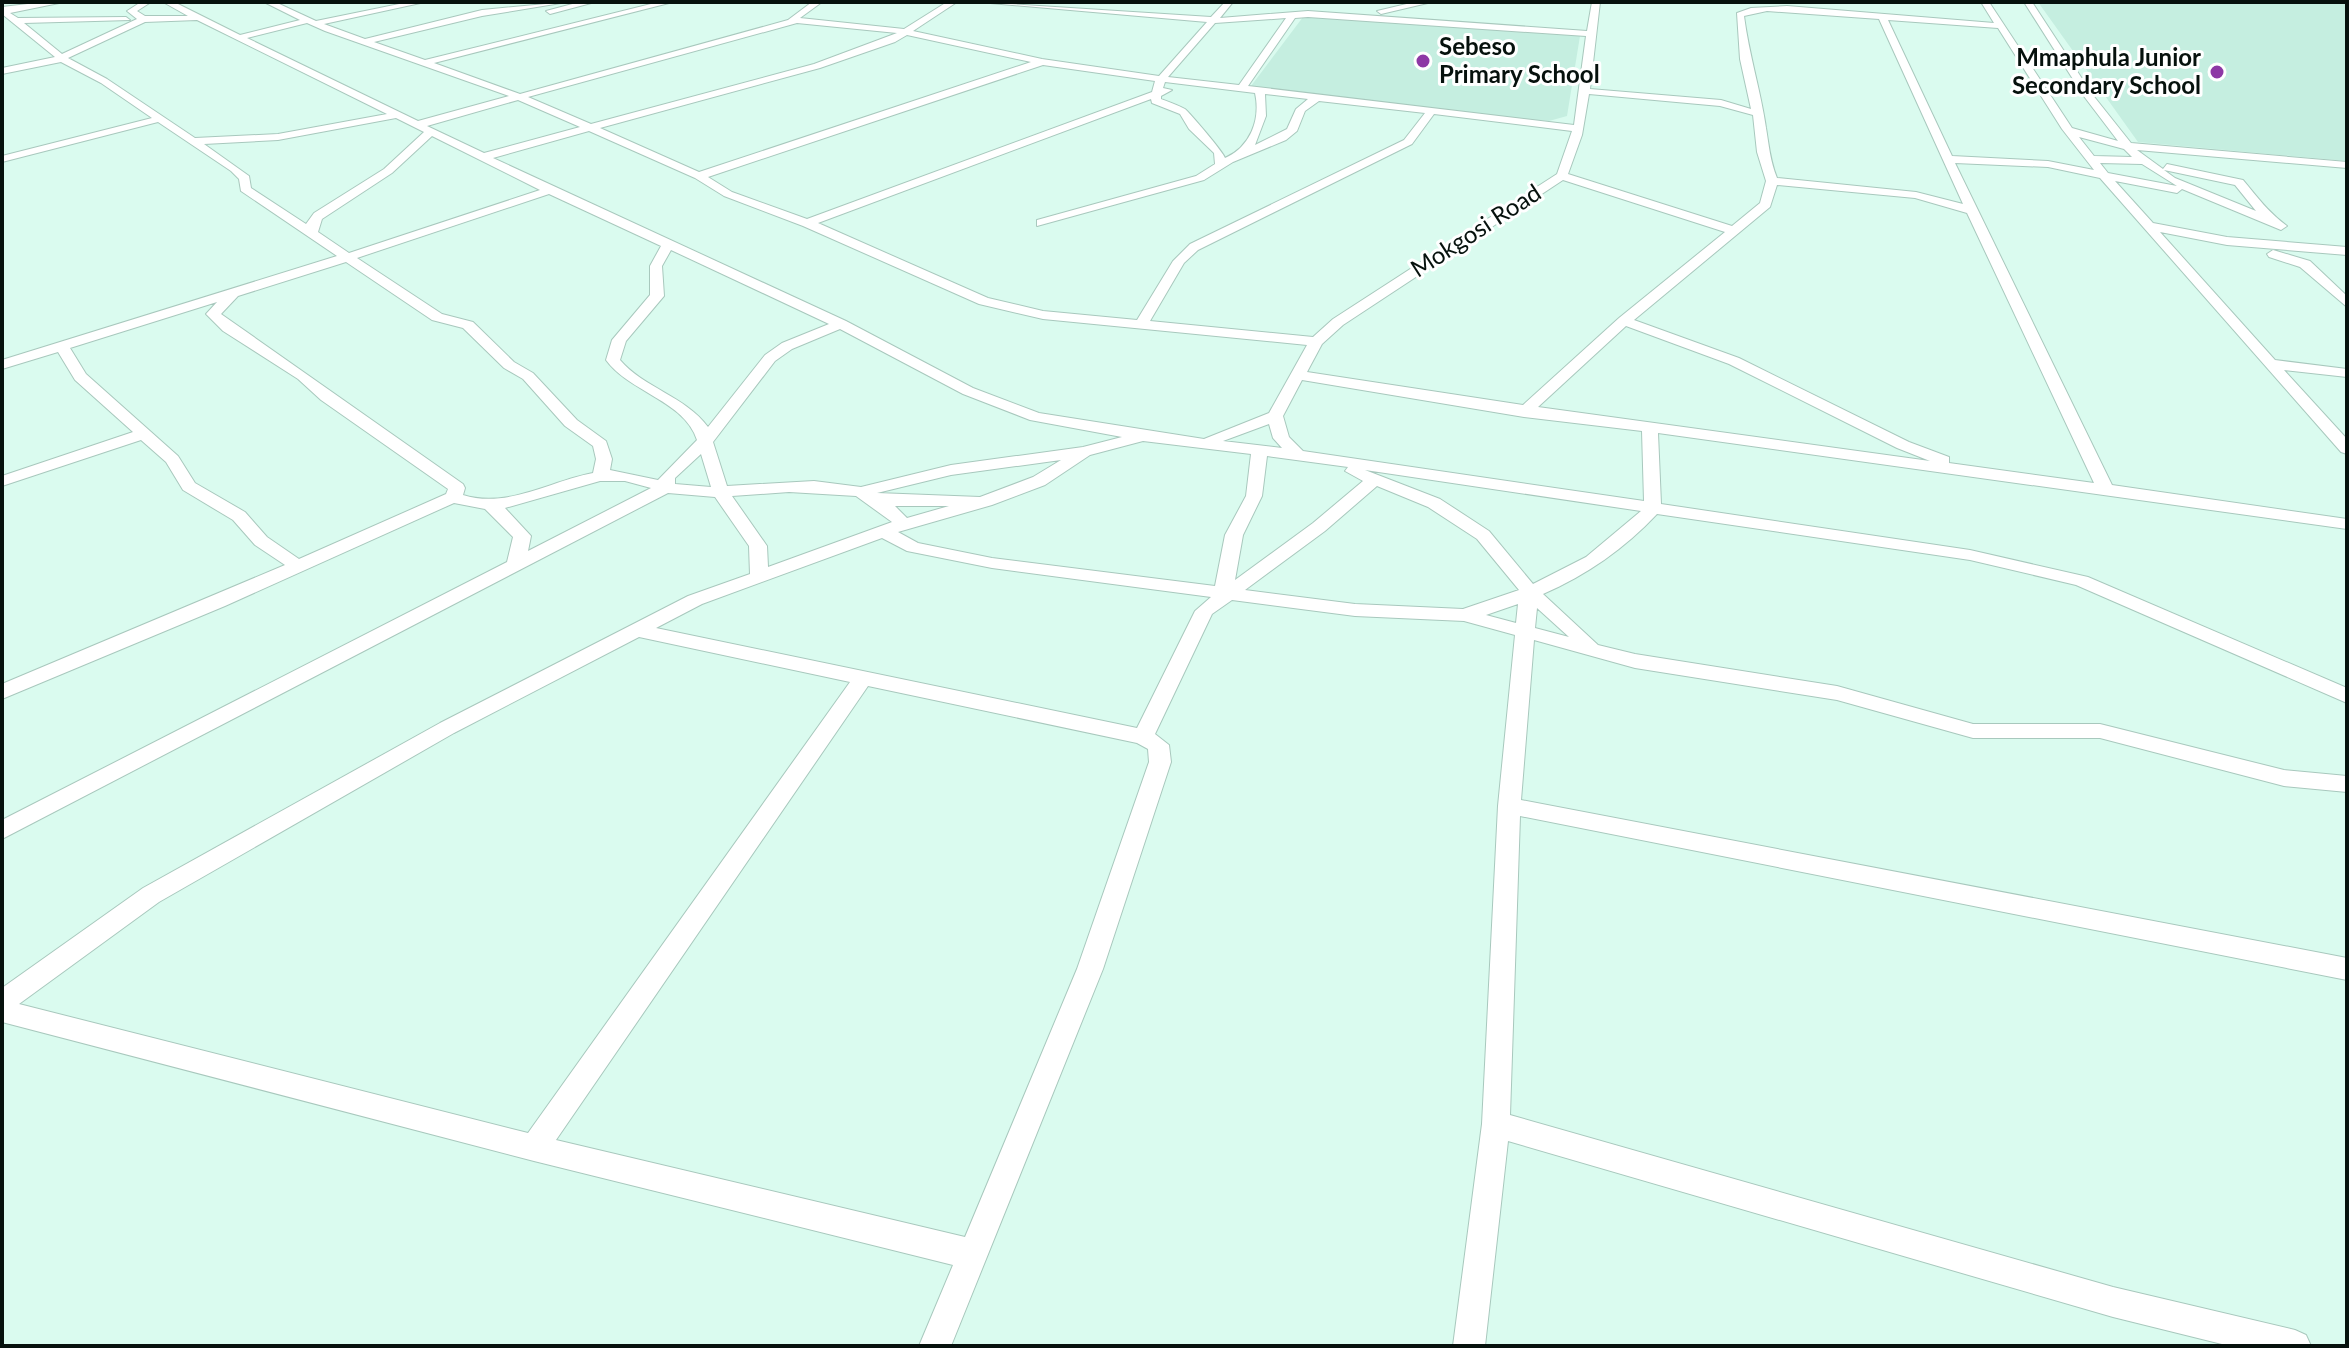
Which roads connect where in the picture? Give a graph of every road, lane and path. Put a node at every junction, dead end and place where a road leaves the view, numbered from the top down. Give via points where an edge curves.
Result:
1 (60, 2) edge
2 (147, 2) edge
3 (167, 2) edge
4 (268, 2) edge
5 (421, 2) edge
6 (563, 2) edge
7 (578, 2) edge
8 (590, 2) edge
9 (669, 2) edge
10 (818, 2) edge
11 (953, 2) edge
12 (983, 2) edge
13 (1089, 2) edge
14 (1229, 2) edge
15 (1428, 2) edge
16 (1596, 2) edge
17 (1985, 2) edge
18 (2028, 2) edge
19 (1012, 5) junction
20 (1079, 10) junction
21 (3, 11) edge
22 (1293, 14) junction
23 (935, 15) junction
24 (1334, 16) junction
25 (1882, 17) junction
26 (200, 18) junction
27 (142, 19) junction
28 (797, 20) junction
29 (1211, 20) junction
30 (14, 21) junction
31 (313, 22) junction
32 (272, 26) junction
33 (582, 26) junction
34 (2001, 26) junction
35 (222, 28) junction
36 (903, 31) junction
37 (1590, 34) junction
38 (241, 37) junction
39 (364, 41) junction
40 (61, 58) junction
41 (429, 62) junction
42 (1042, 62) junction
43 (2, 71) edge
44 (1161, 79) junction
45 (1206, 84) junction
46 (1241, 89) junction
47 (1259, 91) junction
48 (1583, 91) junction
49 (1156, 94) junction
50 (1753, 95) junction
51 (517, 96) junction
52 (1315, 99) junction
53 (1721, 103) junction
54 (1430, 113) junction
55 (1759, 114) junction
56 (397, 115) junction
57 (159, 119) junction
58 (417, 125) junction
59 (1576, 128) junction
60 (593, 129) junction
61 (2067, 129) junction
62 (432, 131) junction
63 (190, 141) junction
64 (2125, 146) junction
65 (1243, 155) junction
66 (2089, 155) junction
67 (483, 157) junction
68 (2, 159) edge
69 (1948, 159) junction
70 (2285, 159) junction
71 (2148, 161) junction
72 (1220, 164) junction
73 (2048, 164) junction
74 (2347, 165) edge
75 (699, 176) junction
76 (1562, 176) junction
77 (2106, 178) junction
78 (1772, 181) junction
79 (1964, 188) junction
80 (550, 190) junction
81 (1916, 195) junction
82 (2216, 197) junction
83 (2256, 204) junction
84 (1971, 210) junction
85 (807, 223) junction
86 (1041, 223) dead end
87 (2149, 226) junction
88 (312, 231) junction
89 (1735, 231) junction
90 (2227, 241) junction
91 (668, 244) junction
92 (2308, 248) junction
93 (2347, 251) edge
94 (346, 256) junction
95 (2305, 264) junction
96 (234, 292) junction
97 (2347, 303) edge
98 (213, 314) junction
99 (151, 319) junction
100 (1624, 321) junction
101 (841, 324) junction
102 (1142, 324) junction
103 (2250, 340) junction
104 (1316, 342) junction
105 (63, 348) junction
106 (2271, 364) junction
107 (2, 365) edge
108 (2347, 373) edge
109 (1296, 375) junction
110 (1524, 412) junction
111 (1275, 416) junction
112 (1650, 429) junction
113 (143, 434) junction
114 (1142, 436) junction
115 (705, 441) junction
116 (1202, 443) junction
117 (2347, 449) edge
118 (1260, 450) junction
119 (1084, 452) junction
120 (1298, 455) junction
121 (1329, 460) junction
122 (1972, 472) junction
123 (600, 476) junction
124 (1374, 480) junction
125 (2, 481) edge
126 (666, 487) junction
127 (2105, 488) junction
128 (721, 493) junction
129 (453, 497) junction
130 (871, 497) junction
131 (986, 501) junction
132 (492, 507) junction
133 (1653, 508) junction
134 (2347, 524) edge
135 (895, 528) junction
136 (516, 563) junction
137 (296, 565) junction
138 (759, 576) junction
139 (1529, 591) junction
140 (1223, 594) junction
141 (1464, 615) junction
142 (637, 630) junction
143 (1526, 632) junction
144 (1598, 650) junction
145 (863, 678) junction
146 (2, 692) edge
147 (2347, 696) edge
148 (1143, 737) junction
149 (2347, 784) edge
150 (1509, 806) junction
151 (2, 830) edge
152 (2347, 969) edge
153 (2, 1002) edge
154 (2, 1011) edge
155 (1496, 1124) junction
156 (534, 1148) junction
157 (971, 1254) junction
158 (935, 1346) edge
159 (1469, 1346) edge
160 (2295, 1346) edge

1 - 21 street
2 - 27 street via 131,11
3 - 26 street
4 - 31 street
5 - 31 street
6 - 39 street via 482,13
7 - 8 street
8 - 33 street via 538,15
9 - 33 street
10 - 28 street via 792,19
11 - 23 street
12 - 19 street
13 - 20 street
14 - 29 street
15 - 24 street
16 - 37 street, Mokgosi Road
17 - 34 street
18 - 64 street
19 - 20 street
19 - 23 street
20 - 29 street
21 - 30 street
22 - 24 street
22 - 29 street via 1246,22
22 - 46 street
23 - 36 street
24 - 37 street
25 - 34 street
25 - 50 street via 1777,9 1744,12 1740,22
25 - 69 street
26 - 27 street
26 - 35 street
27 - 30 street
27 - 40 street
28 - 36 street
28 - 51 street
29 - 44 street
30 - 40 street
31 - 32 street
31 - 39 street
32 - 35 street
32 - 38 street
33 - 41 street
34 - 61 street
35 - 38 street
36 - 42 street
36 - 60 street via 892,40 788,76
37 - 48 street, Mokgosi Road
38 - 56 street
39 - 41 street
40 - 43 street
40 - 57 street
41 - 51 street
42 - 44 street
42 - 75 street
44 - 45 street
44 - 49 street
45 - 46 street
45 - 49 street
46 - 47 street
47 - 52 street
47 - 65 street via 1259,127
48 - 53 street
48 - 59 street, Mokgosi Road
49 - 72 street via 1156,101 1184,112 1219,152
49 - 85 street
50 - 53 street
50 - 55 street
51 - 58 street
51 - 60 street
52 - 54 street
52 - 65 street via 1301,109 1292,131
53 - 55 street
54 - 59 street
54 - 102 street via 1408,142 1194,247 1179,261
55 - 78 street via 1762,152
56 - 58 street
56 - 63 street via 278,137
57 - 63 street
57 - 68 street
58 - 62 street
59 - 76 street, Mokgosi Road
60 - 67 street
60 - 75 street
61 - 64 street
61 - 66 street
62 - 67 street
62 - 88 street via 388,171 318,216
63 - 88 street via 235,169 245,178 245,189 265,206
64 - 66 street
64 - 70 street
64 - 71 street
65 - 72 street
66 - 71 street
66 - 73 street
66 - 77 street
67 - 80 street
69 - 73 street
69 - 79 street
70 - 71 street
70 - 74 street
71 - 82 street via 2171,180
71 - 83 street via 2239,182
72 - 86 street via 1174,188
73 - 77 street
75 - 85 street via 728,194
76 - 89 street
76 - 104 street, Mokgosi Road via 1439,253
77 - 82 street
77 - 87 street
78 - 81 street
78 - 89 street via 1766,204
79 - 81 street
79 - 84 street
80 - 91 street
80 - 94 street
81 - 84 street
82 - 83 street
82 - 83 street via 2276,223
84 - 127 street
85 - 102 street via 984,301 1043,315
87 - 90 street
87 - 103 street
88 - 94 street
89 - 100 street
90 - 92 street
90 - 95 street
91 - 101 street
91 - 115 street via 656,266 657,296 619,340 613,360 685,412 700,426
92 - 93 street
92 - 95 street via 2300,255
94 - 96 street
94 - 123 street via 437,317 468,325 528,376 571,423 600,444
95 - 97 street
96 - 98 street
96 - 99 street
98 - 99 street
98 - 129 street via 457,488
99 - 105 street
100 - 110 street
100 - 122 street via 1734,361 1903,445
101 - 114 street via 968,391 1035,417
101 - 115 street via 770,358
102 - 104 street
103 - 106 street
103 - 108 street
104 - 109 street, Mokgosi Road
105 - 107 street
105 - 113 street via 80,377
106 - 108 street
106 - 117 street
109 - 110 street
109 - 111 street, Mokgosi Road
110 - 112 street
111 - 116 street
111 - 120 street via 1281,438
112 - 122 street
112 - 133 street
113 - 125 street
113 - 137 street via 172,459 189,486 239,516 261,541
114 - 116 street
114 - 119 street
115 - 126 street via 667,477
115 - 128 street
116 - 118 street
118 - 120 street
118 - 140 street via 1254,496 1234,535
119 - 130 street via 951,470
119 - 131 street via 1047,477
120 - 121 street
121 - 124 street
121 - 133 street
122 - 127 street
123 - 126 street via 631,475
123 - 132 street
124 - 139 street via 1434,503 1483,535
124 - 140 street via 1319,527
126 - 128 street
126 - 136 street
127 - 134 street
128 - 130 street via 788,488
128 - 138 street via 758,546
129 - 132 street
129 - 137 street
130 - 131 street
130 - 135 street
131 - 135 street
132 - 136 street via 522,536
133 - 139 street via 1636,529 1600,554
133 - 147 street via 1970,555 2082,581
135 - 138 street
135 - 140 street via 913,547 949,556
136 - 151 street
137 - 146 street
138 - 142 street
139 - 141 street
139 - 143 street
139 - 144 street
140 - 141 street via 1355,610
140 - 148 street via 1204,611
141 - 143 street
142 - 145 street
142 - 153 street via 447,728 151,895
143 - 144 street
143 - 150 street
144 - 149 street via 1635,661 1837,693 1973,731 2100,731 2284,778
145 - 148 street
145 - 156 street
148 - 157 street via 1158,745 1160,762 1090,969
150 - 152 street
150 - 155 street
154 - 156 street
155 - 159 street
155 - 160 street via 2113,1302
156 - 157 street
157 - 158 street

